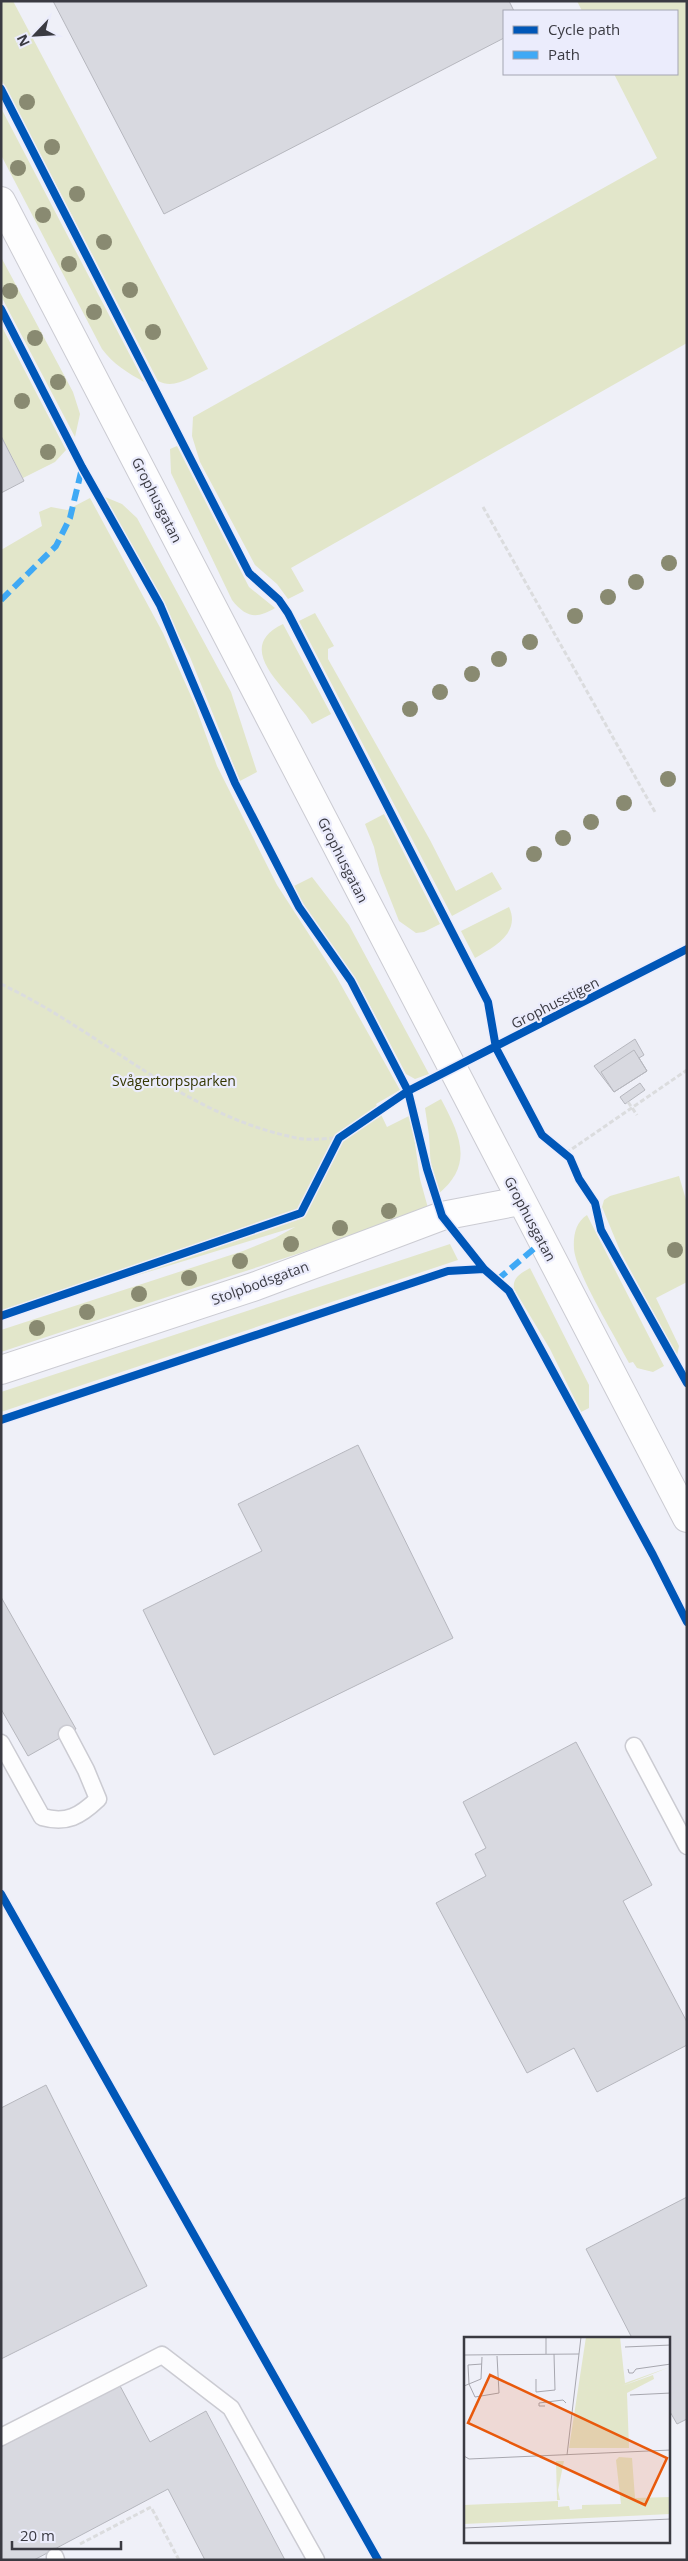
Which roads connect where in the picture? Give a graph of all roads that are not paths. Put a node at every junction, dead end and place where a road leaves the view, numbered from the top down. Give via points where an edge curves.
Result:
1 (1, 201) edge
2 (520, 1200) junction
3 (1, 1370) edge
4 (687, 1518) edge
5 (66, 1734) dead end
6 (1, 1743) edge
7 (634, 1746) dead end
8 (687, 1846) edge
9 (1, 2437) edge
10 (316, 2560) edge

1 - 2 street, Grophusgatan
2 - 3 street, Stolpbodsgatan via 442,1216 256,1286
2 - 4 street, Grophusgatan
5 - 6 lane via 98,1799 84,1812 58,1821 42,1817
7 - 8 lane
9 - 10 lane via 162,2355 230,2408

